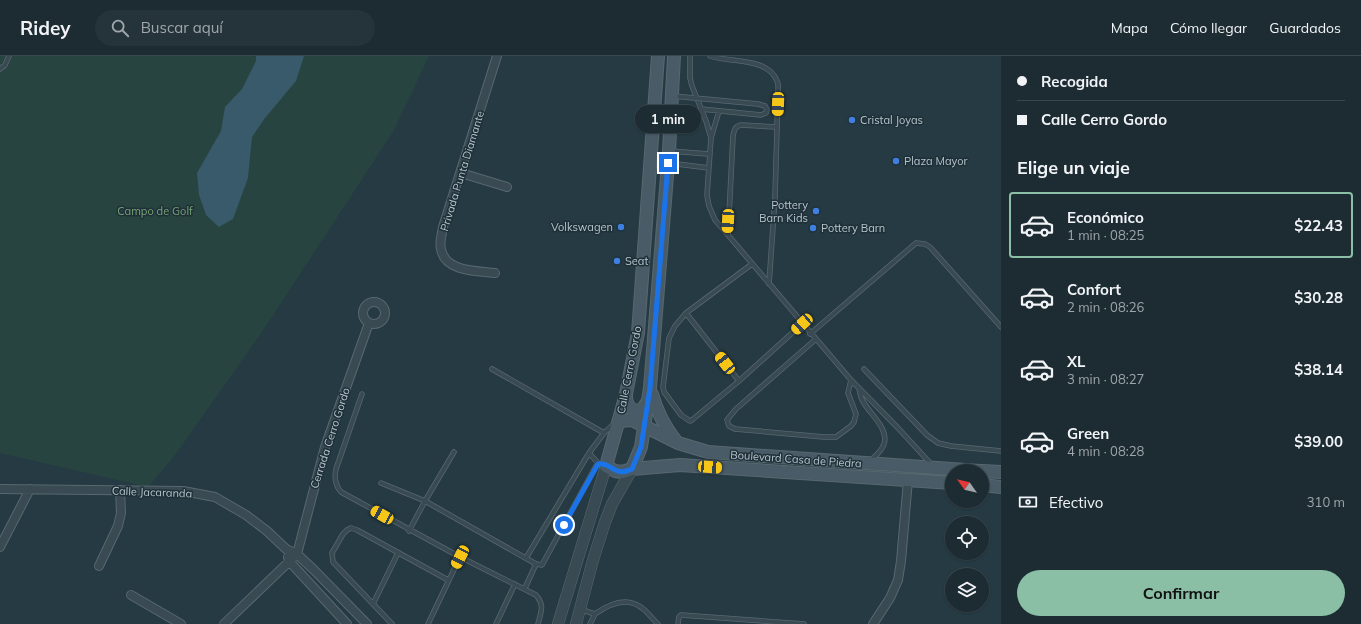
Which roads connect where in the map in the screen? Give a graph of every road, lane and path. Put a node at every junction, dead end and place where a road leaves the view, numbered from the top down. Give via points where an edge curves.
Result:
1 (9, 56) edge
2 (497, 56) edge
3 (658, 56) edge
4 (674, 56) edge
5 (690, 56) edge
6 (710, 56) edge
7 (0, 69) edge
8 (673, 96) junction
9 (696, 99) junction
10 (701, 109) junction
11 (719, 111) junction
12 (777, 127) junction
13 (711, 138) junction
14 (710, 154) junction
15 (669, 157) junction
16 (709, 168) junction
17 (461, 174) junction
18 (507, 187) dead end
19 (728, 235) junction
20 (752, 264) junction
21 (494, 273) dead end
22 (769, 284) junction
23 (686, 313) junction
24 (369, 323) dead end
25 (802, 324) junction
26 (1001, 327) edge
27 (810, 334) junction
28 (816, 339) junction
29 (492, 368) dead end
30 (864, 369) dead end
31 (851, 380) junction
32 (740, 381) junction
33 (650, 388) junction
34 (859, 388) junction
35 (362, 394) dead end
36 (626, 394) junction
37 (648, 401) junction
38 (619, 421) junction
39 (644, 427) junction
40 (604, 433) junction
41 (678, 443) junction
42 (1001, 451) edge
43 (454, 452) dead end
44 (589, 453) junction
45 (867, 463) junction
46 (603, 465) junction
47 (934, 468) junction
48 (632, 469) junction
49 (945, 469) edge
50 (989, 471) edge
51 (1001, 472) edge
52 (908, 480) junction
53 (381, 483) dead end
54 (945, 483) edge
55 (989, 485) edge
56 (1001, 486) edge
57 (0, 489) edge
58 (30, 489) junction
59 (120, 490) junction
60 (425, 501) junction
61 (409, 530) junction
62 (0, 547) edge
63 (286, 549) junction
64 (398, 553) junction
65 (297, 554) junction
66 (460, 557) junction
67 (526, 558) junction
68 (290, 561) junction
69 (536, 564) junction
70 (99, 566) dead end
71 (448, 580) junction
72 (515, 584) junction
73 (525, 588) junction
74 (131, 595) dead end
75 (373, 604) junction
76 (580, 610) junction
77 (595, 614) junction
78 (181, 624) edge
79 (224, 624) edge
80 (347, 624) edge
81 (367, 624) edge
82 (392, 624) edge
83 (428, 624) edge
84 (496, 624) edge
85 (538, 624) edge
86 (558, 624) edge
87 (576, 624) edge
88 (590, 624) edge
89 (658, 624) edge
90 (678, 624) edge
91 (804, 624) edge
92 (873, 624) edge

1 - 7 lane
2 - 17 street, Privada Punta Diamante
3 - 36 main road, Calle Cerro Gordo via 638,333
4 - 8 main road, Calle Cerro Gordo
5 - 9 lane via 690,78
6 - 12 lane via 761,65 773,74 778,82
8 - 9 lane
8 - 15 main road, Calle Cerro Gordo
9 - 10 lane
9 - 11 lane via 758,104 767,110 761,115
10 - 11 lane
10 - 13 lane
11 - 13 lane
12 - 19 lane via 741,125 734,128
12 - 22 lane
13 - 14 lane
14 - 15 lane
14 - 16 lane
15 - 16 lane
15 - 33 main road, Calle Cerro Gordo
16 - 19 lane via 708,206 715,220
17 - 18 street
17 - 21 street, Privada Punta Diamante via 443,227 443,256 455,266
19 - 20 lane
20 - 22 lane
20 - 23 lane
22 - 25 lane
23 - 32 lane
23 - 32 lane via 669,338 663,387 666,397 690,421
24 - 65 street, Cerrada Cerro Gordo via 326,447
25 - 27 lane
25 - 32 lane
26 - 27 lane via 930,247 916,243
27 - 28 lane
28 - 31 lane
28 - 31 lane via 736,409 727,420 729,426 735,429 836,437 851,426 855,418 855,410 848,393
29 - 40 lane
30 - 42 lane via 927,435 938,443
31 - 34 lane
33 - 37 main road, Calle Cerro Gordo
33 - 41 main road via 659,415
34 - 45 lane via 864,403 885,435 884,446
34 - 47 lane
35 - 61 lane via 336,469 334,478 337,488
36 - 37 main road via 627,404 636,411 642,410
36 - 38 main road, Calle Cerro Gordo
37 - 39 main road, Calle Cerro Gordo
38 - 39 main road, Boulevard Casa de Piedra via 632,420
38 - 40 lane
38 - 46 main road, Calle Cerro Gordo
39 - 41 main road, Boulevard Casa de Piedra
39 - 48 main road, Calle Cerro Gordo via 641,447
40 - 44 lane
41 - 45 main road, Boulevard Casa de Piedra via 694,449 724,454
43 - 60 lane
44 - 46 lane
44 - 67 lane
45 - 47 main road, Boulevard Casa de Piedra
46 - 48 main road, Boulevard Casa de Piedra via 618,472
46 - 69 lane via 594,471 545,562
46 - 86 street
47 - 49 main road, Boulevard Casa de Piedra
48 - 52 main road, Boulevard Casa de Piedra via 680,465
48 - 76 street via 614,499 605,522
50 - 51 main road, Boulevard Casa de Piedra
52 - 54 main road, Boulevard Casa de Piedra
52 - 92 street via 898,580
53 - 60 lane
55 - 56 main road
57 - 58 street, Calle Jacaranda
58 - 59 street, Calle Jacaranda
58 - 62 street
59 - 63 street, Calle Jacaranda via 183,491 215,497 246,515
59 - 70 street via 121,513 118,526
60 - 61 lane
60 - 67 lane
61 - 66 lane
63 - 65 street, Calle Jacaranda
63 - 68 street, Calle Jacaranda
64 - 71 lane
64 - 75 lane
64 - 75 lane via 351,528 343,534 332,553 333,562
65 - 68 street
65 - 81 street, Calle Jacaranda
66 - 71 lane
66 - 72 lane
67 - 69 lane
68 - 79 street
68 - 80 street, Calle Jacaranda
69 - 73 lane
71 - 83 lane
72 - 73 lane
72 - 84 lane
73 - 85 lane via 541,601
74 - 78 street
75 - 82 lane
76 - 77 lane
76 - 87 street
77 - 88 lane
77 - 89 lane via 611,604 629,602 643,608
90 - 91 lane via 681,615

